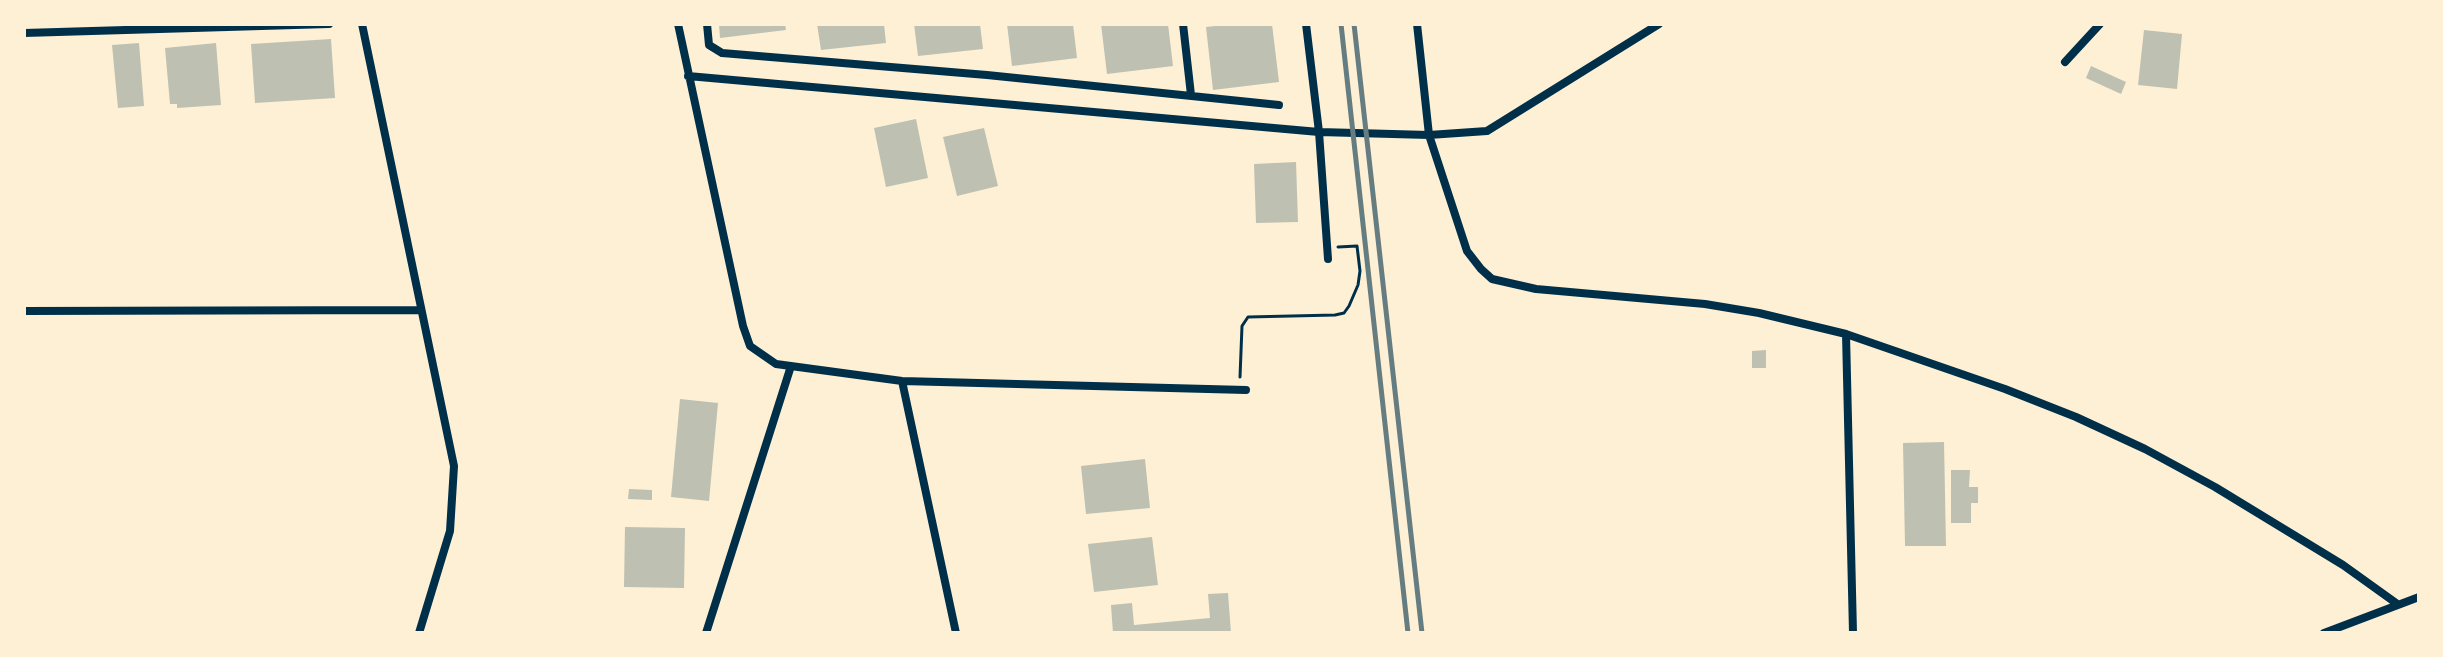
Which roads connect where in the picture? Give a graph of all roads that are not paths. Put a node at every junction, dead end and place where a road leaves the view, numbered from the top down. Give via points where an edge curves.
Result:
1 (329, 24) edge
2 (362, 24) edge
3 (678, 24) edge
4 (707, 24) edge
5 (1183, 24) edge
6 (1306, 24) edge
7 (1417, 24) edge
8 (2100, 24) edge
9 (1652, 25) edge
10 (24, 33) edge
11 (2065, 62) dead end
12 (688, 76) junction
13 (1191, 95) junction
14 (1279, 105) dead end
15 (1319, 132) junction
16 (1429, 135) junction
17 (1328, 259) dead end
18 (421, 306) junction
19 (24, 311) edge
20 (1846, 334) junction
21 (791, 366) junction
22 (902, 381) junction
23 (1246, 390) dead end
24 (2419, 597) edge
25 (2396, 603) junction
26 (419, 633) edge
27 (706, 633) edge
28 (956, 633) edge
29 (1853, 633) edge
30 (2324, 633) edge

1 - 10 street
2 - 18 street
3 - 12 street
4 - 13 street via 709,45 722,53
5 - 13 street
6 - 15 street
7 - 16 street
8 - 11 street
9 - 16 street via 1487,131
12 - 15 street
12 - 21 street via 750,346 776,364
13 - 14 street
15 - 16 street
15 - 17 street
16 - 20 street via 1467,251 1492,279 1536,289 1705,304
18 - 19 street
18 - 26 street via 454,466 454,497 450,531
20 - 25 street via 2005,389 2145,449 2343,565
20 - 29 street
21 - 22 street
21 - 27 street
22 - 23 street
22 - 28 street
24 - 25 street
25 - 30 street

